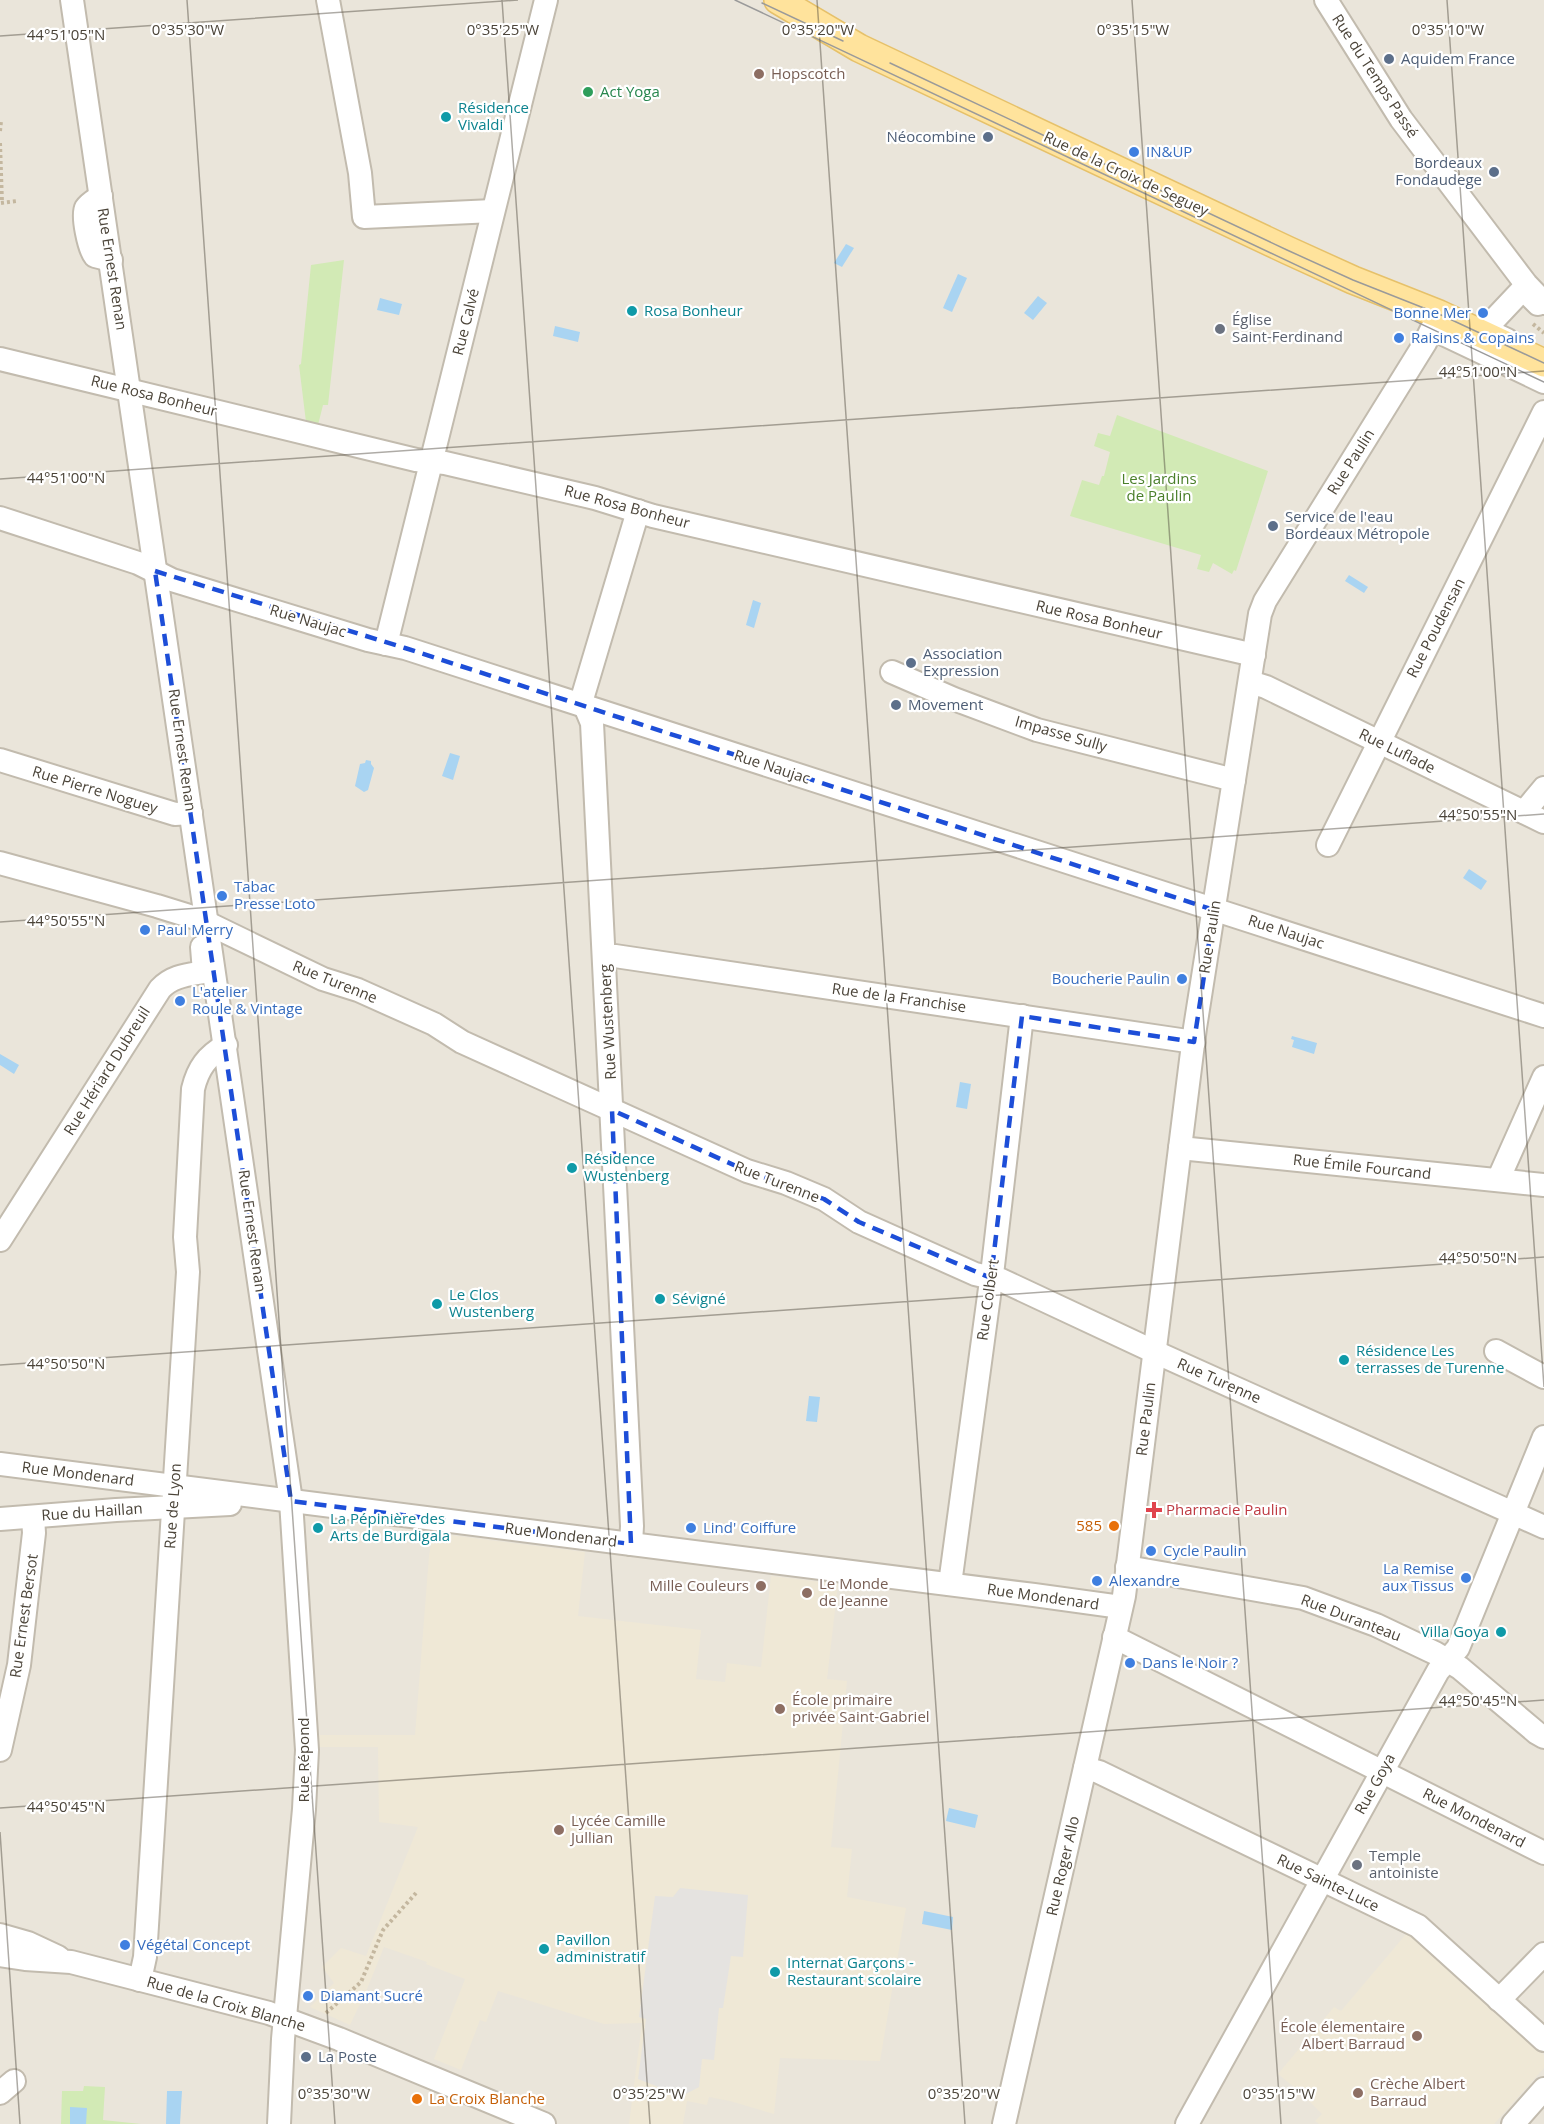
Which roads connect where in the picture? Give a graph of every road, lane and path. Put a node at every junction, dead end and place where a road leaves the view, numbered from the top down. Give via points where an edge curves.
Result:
1 (72, 0) edge
2 (328, 0) edge
3 (546, 0) edge
4 (778, 0) edge
5 (1326, 0) edge
6 (1, 121) edge
7 (0, 131) edge
8 (0, 143) edge
9 (17, 201) dead end
10 (1, 203) edge
11 (493, 211) junction
12 (1542, 298) edge
13 (1436, 322) junction
14 (1544, 357) edge
15 (0, 359) edge
16 (1544, 363) edge
17 (1544, 382) edge
18 (129, 390) junction
19 (1544, 412) edge
20 (431, 461) junction
21 (638, 511) junction
22 (0, 518) edge
23 (155, 571) junction
24 (386, 644) junction
25 (1254, 655) junction
26 (892, 672) dead end
27 (1250, 682) junction
28 (584, 705) junction
29 (1379, 742) junction
30 (0, 760) edge
31 (1234, 780) junction
32 (1544, 788) edge
33 (191, 813) junction
34 (1534, 817) edge
35 (1329, 845) dead end
36 (0, 864) edge
37 (1214, 910) junction
38 (203, 921) junction
39 (605, 956) junction
40 (209, 971) junction
41 (1022, 1016) junction
42 (1544, 1016) edge
43 (1194, 1042) junction
44 (226, 1045) junction
45 (1544, 1077) edge
46 (613, 1110) junction
47 (1180, 1148) junction
48 (1498, 1180) junction
49 (1544, 1185) edge
50 (0, 1240) edge
51 (991, 1278) junction
52 (1496, 1351) dead end
53 (1155, 1352) junction
54 (1544, 1377) edge
55 (1544, 1437) edge
56 (0, 1464) edge
57 (174, 1496) junction
58 (291, 1501) junction
59 (1512, 1514) junction
60 (33, 1517) junction
61 (0, 1519) edge
62 (1544, 1527) edge
63 (631, 1544) junction
64 (1127, 1568) junction
65 (950, 1584) junction
66 (1121, 1607) junction
67 (1114, 1637) junction
68 (1447, 1660) junction
69 (1544, 1737) edge
70 (0, 1750) edge
71 (1085, 1768) junction
72 (1382, 1771) junction
73 (1544, 1853) edge
74 (1322, 1880) junction
75 (416, 1893) dead end
76 (0, 1935) edge
77 (1544, 1954) edge
78 (0, 1955) edge
79 (71, 1962) junction
80 (140, 1980) junction
81 (1499, 2000) junction
82 (285, 2019) junction
83 (310, 2028) junction
84 (1544, 2040) edge
85 (1544, 2088) edge
86 (279, 2124) edge
87 (544, 2124) edge
88 (1004, 2124) edge
89 (1186, 2124) edge
90 (1513, 2124) edge

1 - 18 street, Rue Ernest Renan
2 - 11 street via 360,173 364,217
3 - 11 street, Rue Calvé
4 - 13 main road, Rue de la Croix de Seguey via 859,48
5 - 12 street, Rue du Temps Passé via 1401,119
6 - 7 path
8 - 10 path
9 - 10 path
11 - 20 street, Rue Calvé
12 - 14 street via 1523,289 1486,330
13 - 16 main road, Rue de la Croix de Seguey via 1480,333
13 - 17 street
13 - 25 street, Rue Paulin via 1265,601
15 - 18 street, Rue Rosa Bonheur
18 - 20 street, Rue Rosa Bonheur
18 - 23 street, Rue Ernest Renan
19 - 29 street, Rue Poudensan
20 - 21 street, Rue Rosa Bonheur
20 - 24 street, Rue Calvé
21 - 25 street, Rue Rosa Bonheur
21 - 28 street, Rue Wustenberg via 583,692
22 - 23 street, Rue Naujac
23 - 24 street, Rue Naujac via 172,580
23 - 33 street, Rue Ernest Renan
24 - 28 street, Rue Naujac
25 - 27 street, Rue Paulin
26 - 31 street, Impasse Sully via 1037,730
27 - 29 street, Rue Luflade
27 - 31 street, Rue Paulin
28 - 37 street, Rue Naujac
28 - 39 street, Rue Wustenberg via 592,723
29 - 34 street, Rue Luflade
29 - 35 street, Rue Poudensan
30 - 33 street, Rue Pierre Noguey via 175,814
31 - 37 street, Rue Paulin
32 - 34 street
33 - 38 street, Rue Ernest Renan
36 - 38 street, Rue Turenne
37 - 42 street, Rue Naujac
37 - 43 street, Rue Paulin
38 - 40 street
38 - 46 street, Rue Turenne via 323,979 434,1024 462,1042
39 - 41 street, Rue de la Franchise
39 - 46 street, Rue Wustenberg
40 - 44 street, Rue Ernest Renan
40 - 50 street, Rue Hériard Dubreuil via 177,977 160,989
41 - 43 street, Rue de la Franchise
41 - 51 street, Rue Colbert
43 - 47 street, Rue Paulin
44 - 57 street, Rue de Lyon via 202,1064 193,1089 185,1237 188,1272
44 - 58 street, Rue Ernest Renan
45 - 48 street
46 - 51 street, Rue Turenne via 747,1171 824,1199 859,1222
46 - 63 street, Rue Wustenberg
47 - 48 street, Rue Émile Fourcand
47 - 53 street, Rue Paulin
48 - 49 street, Rue Émile Fourcand
51 - 53 street, Rue Turenne
51 - 65 street, Rue Colbert
52 - 54 street
53 - 59 street, Rue Turenne
53 - 64 street, Rue Paulin
55 - 59 street, Rue Goya
56 - 57 street, Rue Mondenard
57 - 58 street, Rue du Haillan
57 - 60 street, Rue du Haillan
57 - 80 street, Rue de Lyon via 145,1957
58 - 63 street, Rue Mondenard
58 - 82 street, Rue Répond via 307,1750
59 - 62 street, Rue Turenne
59 - 68 street, Rue Goya via 1458,1648
60 - 61 street, Rue du Haillan
60 - 70 street, Rue Ernest Bersot via 22,1646
63 - 65 street, Rue Mondenard
64 - 66 street, Rue Paulin
64 - 68 street, Rue Duranteau via 1303,1598 1376,1625
65 - 66 street, Rue Mondenard
66 - 67 street, Rue Roger Allo
67 - 71 street, Rue Roger Allo
67 - 72 street, Rue Mondenard
68 - 69 street, Rue Duranteau
68 - 72 street, Rue Goya
71 - 74 street, Rue Sainte-Luce
71 - 88 street, Rue Roger Allo
72 - 73 street, Rue Mondenard
72 - 74 street, Rue Goya
74 - 81 street, Rue Sainte-Luce via 1418,1926
74 - 89 street, Rue Goya
75 - 83 path via 383,1930 361,1982
76 - 79 street, Rue de la Croix Blanche
77 - 81 street
78 - 79 street, Rue de la Croix Blanche
79 - 80 street, Rue de la Croix Blanche
80 - 82 street, Rue de la Croix Blanche
81 - 84 street, Rue Sainte-Luce
82 - 83 street, Rue de la Croix Blanche
82 - 86 street, Rue Répond
83 - 87 street, Rue de la Croix Blanche
85 - 90 street

